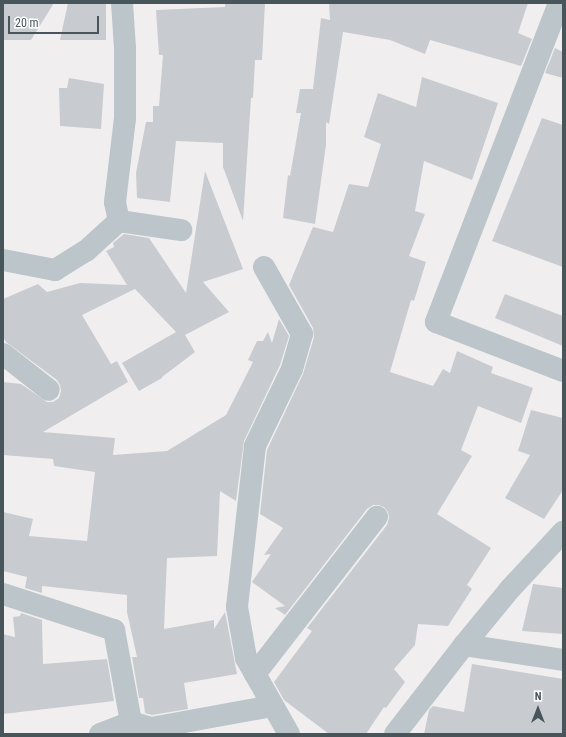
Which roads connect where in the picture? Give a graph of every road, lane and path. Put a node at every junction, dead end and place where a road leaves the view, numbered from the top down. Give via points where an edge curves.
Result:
1 (122, 3) edge
2 (559, 3) edge
3 (119, 221) junction
4 (181, 230) dead end
5 (3, 260) edge
6 (264, 267) dead end
7 (3, 354) edge
8 (563, 371) edge
9 (49, 390) dead end
10 (377, 517) dead end
11 (563, 532) edge
12 (3, 594) edge
13 (464, 645) junction
14 (563, 660) edge
15 (255, 674) junction
16 (272, 706) junction
17 (131, 722) junction
18 (100, 734) edge
19 (289, 734) edge
20 (395, 734) edge

1 - 3 street via 125,118 115,202
2 - 8 street via 436,322
3 - 4 street
3 - 5 street via 86,252 55,270
6 - 15 street via 302,334 292,370 256,446 237,606 246,658
7 - 9 street
10 - 15 street
11 - 13 street via 510,589
12 - 17 street via 114,630
13 - 14 street
13 - 20 street
15 - 16 street
16 - 17 street via 151,728
16 - 19 street
17 - 18 street

